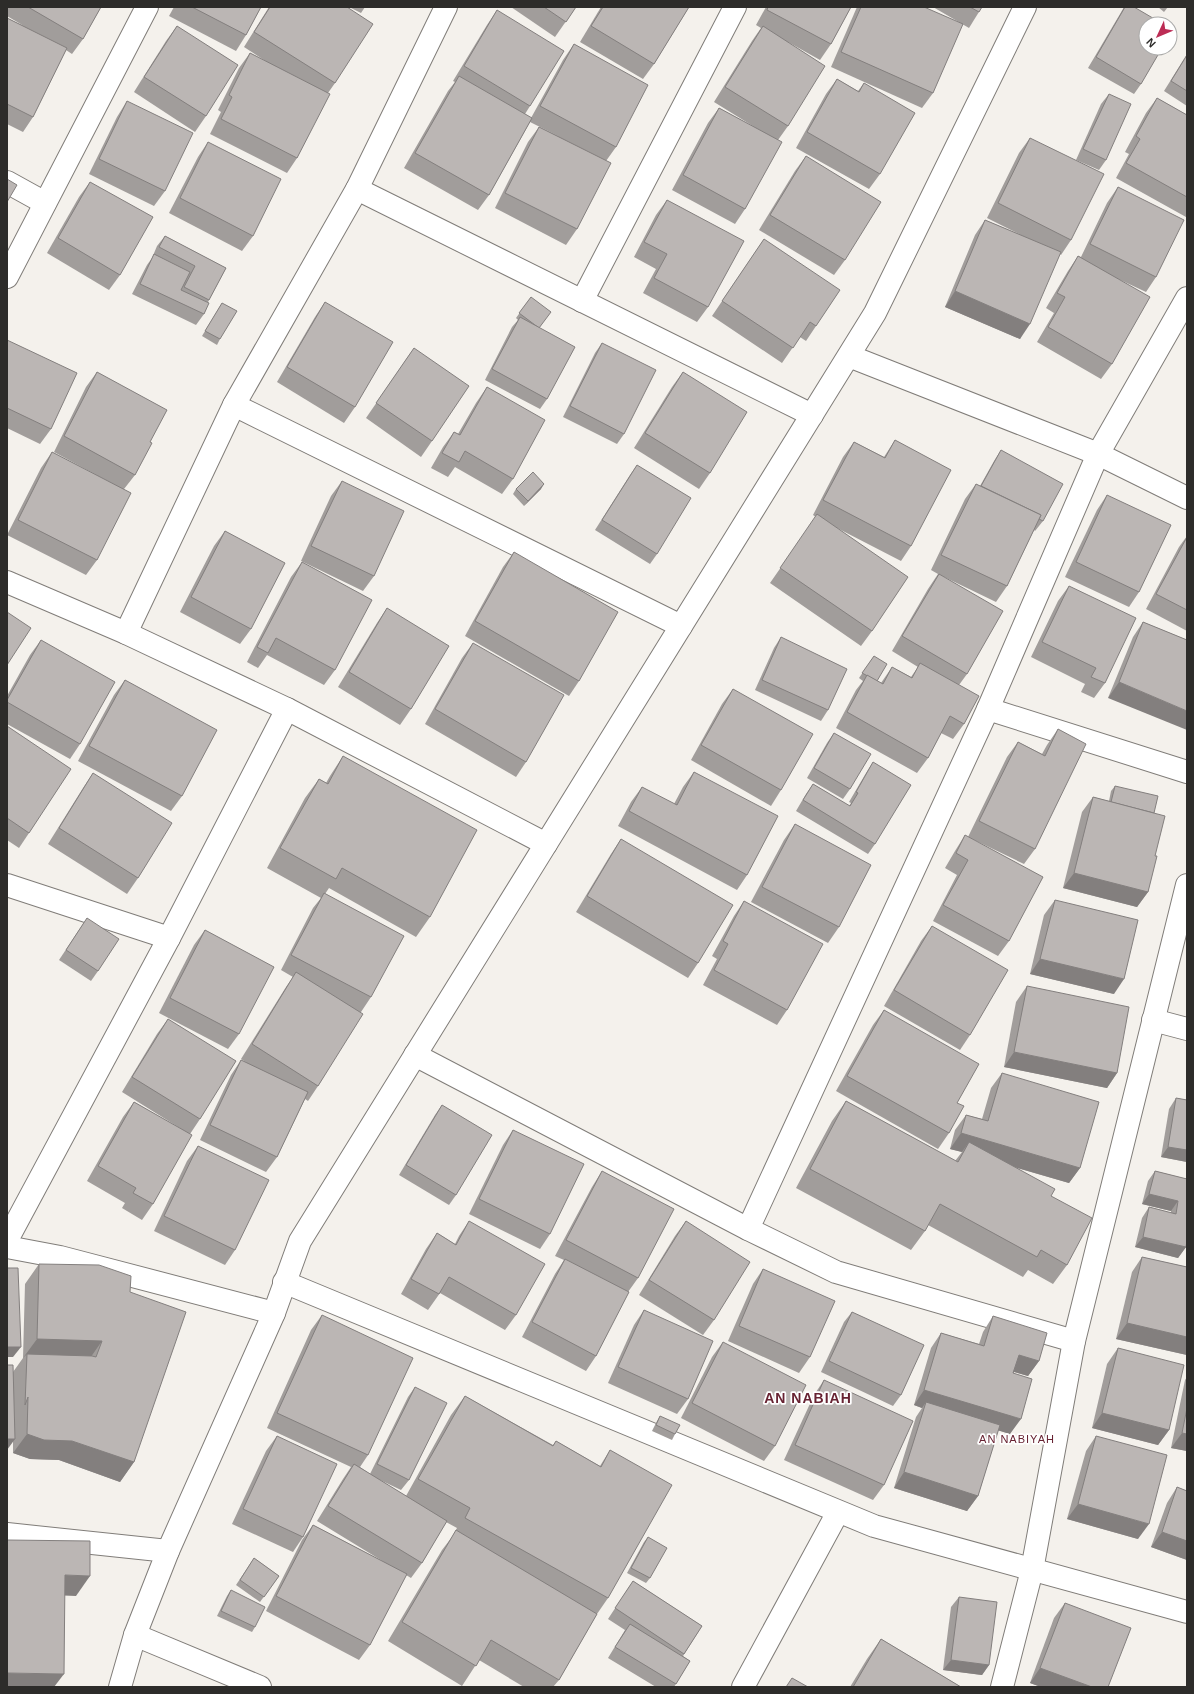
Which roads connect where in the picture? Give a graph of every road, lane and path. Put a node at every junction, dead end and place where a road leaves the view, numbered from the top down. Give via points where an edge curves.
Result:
1 (147, 7) edge
2 (446, 7) edge
3 (735, 7) edge
4 (1025, 7) edge
5 (7, 182) edge
6 (357, 189) junction
7 (45, 204) junction
8 (7, 277) edge
9 (1187, 298) edge
10 (582, 301) junction
11 (849, 356) junction
12 (234, 405) junction
13 (812, 415) junction
14 (1098, 454) junction
15 (1187, 498) edge
16 (7, 582) edge
17 (681, 626) junction
18 (126, 634) junction
19 (288, 709) junction
20 (988, 709) junction
21 (1187, 772) edge
22 (546, 844) junction
23 (1187, 884) edge
24 (7, 885) edge
25 (169, 938) junction
26 (1153, 1020) junction
27 (1187, 1030) edge
28 (415, 1055) junction
29 (748, 1229) junction
30 (7, 1240) edge
31 (7, 1248) edge
32 (284, 1282) junction
33 (274, 1313) junction
34 (1074, 1341) junction
35 (838, 1512) junction
36 (7, 1534) edge
37 (168, 1551) junction
38 (1032, 1570) junction
39 (1187, 1612) edge
40 (136, 1635) junction
41 (120, 1687) edge
42 (260, 1687) edge
43 (743, 1687) edge
44 (1002, 1687) edge

1 - 7 street
2 - 6 street
3 - 10 street
4 - 11 street via 875,313
5 - 7 street
6 - 10 street
6 - 12 street
7 - 8 street
9 - 14 street
10 - 13 street
11 - 13 street
11 - 14 street
12 - 17 street
12 - 18 street
13 - 17 street
14 - 15 street
14 - 20 street
16 - 18 street
17 - 22 street
18 - 19 street
19 - 22 street
19 - 25 street
20 - 21 street
20 - 29 street
22 - 28 street
23 - 26 street
24 - 25 street
25 - 30 street
26 - 27 street
26 - 34 street
28 - 29 street
28 - 32 street via 300,1241
29 - 34 street via 836,1272
31 - 33 street via 60,1257
32 - 33 street
32 - 35 street
33 - 37 street
34 - 38 street
35 - 38 street via 874,1526
35 - 43 street
36 - 37 street
37 - 40 street
38 - 39 street
38 - 44 street
40 - 41 street
40 - 42 street

